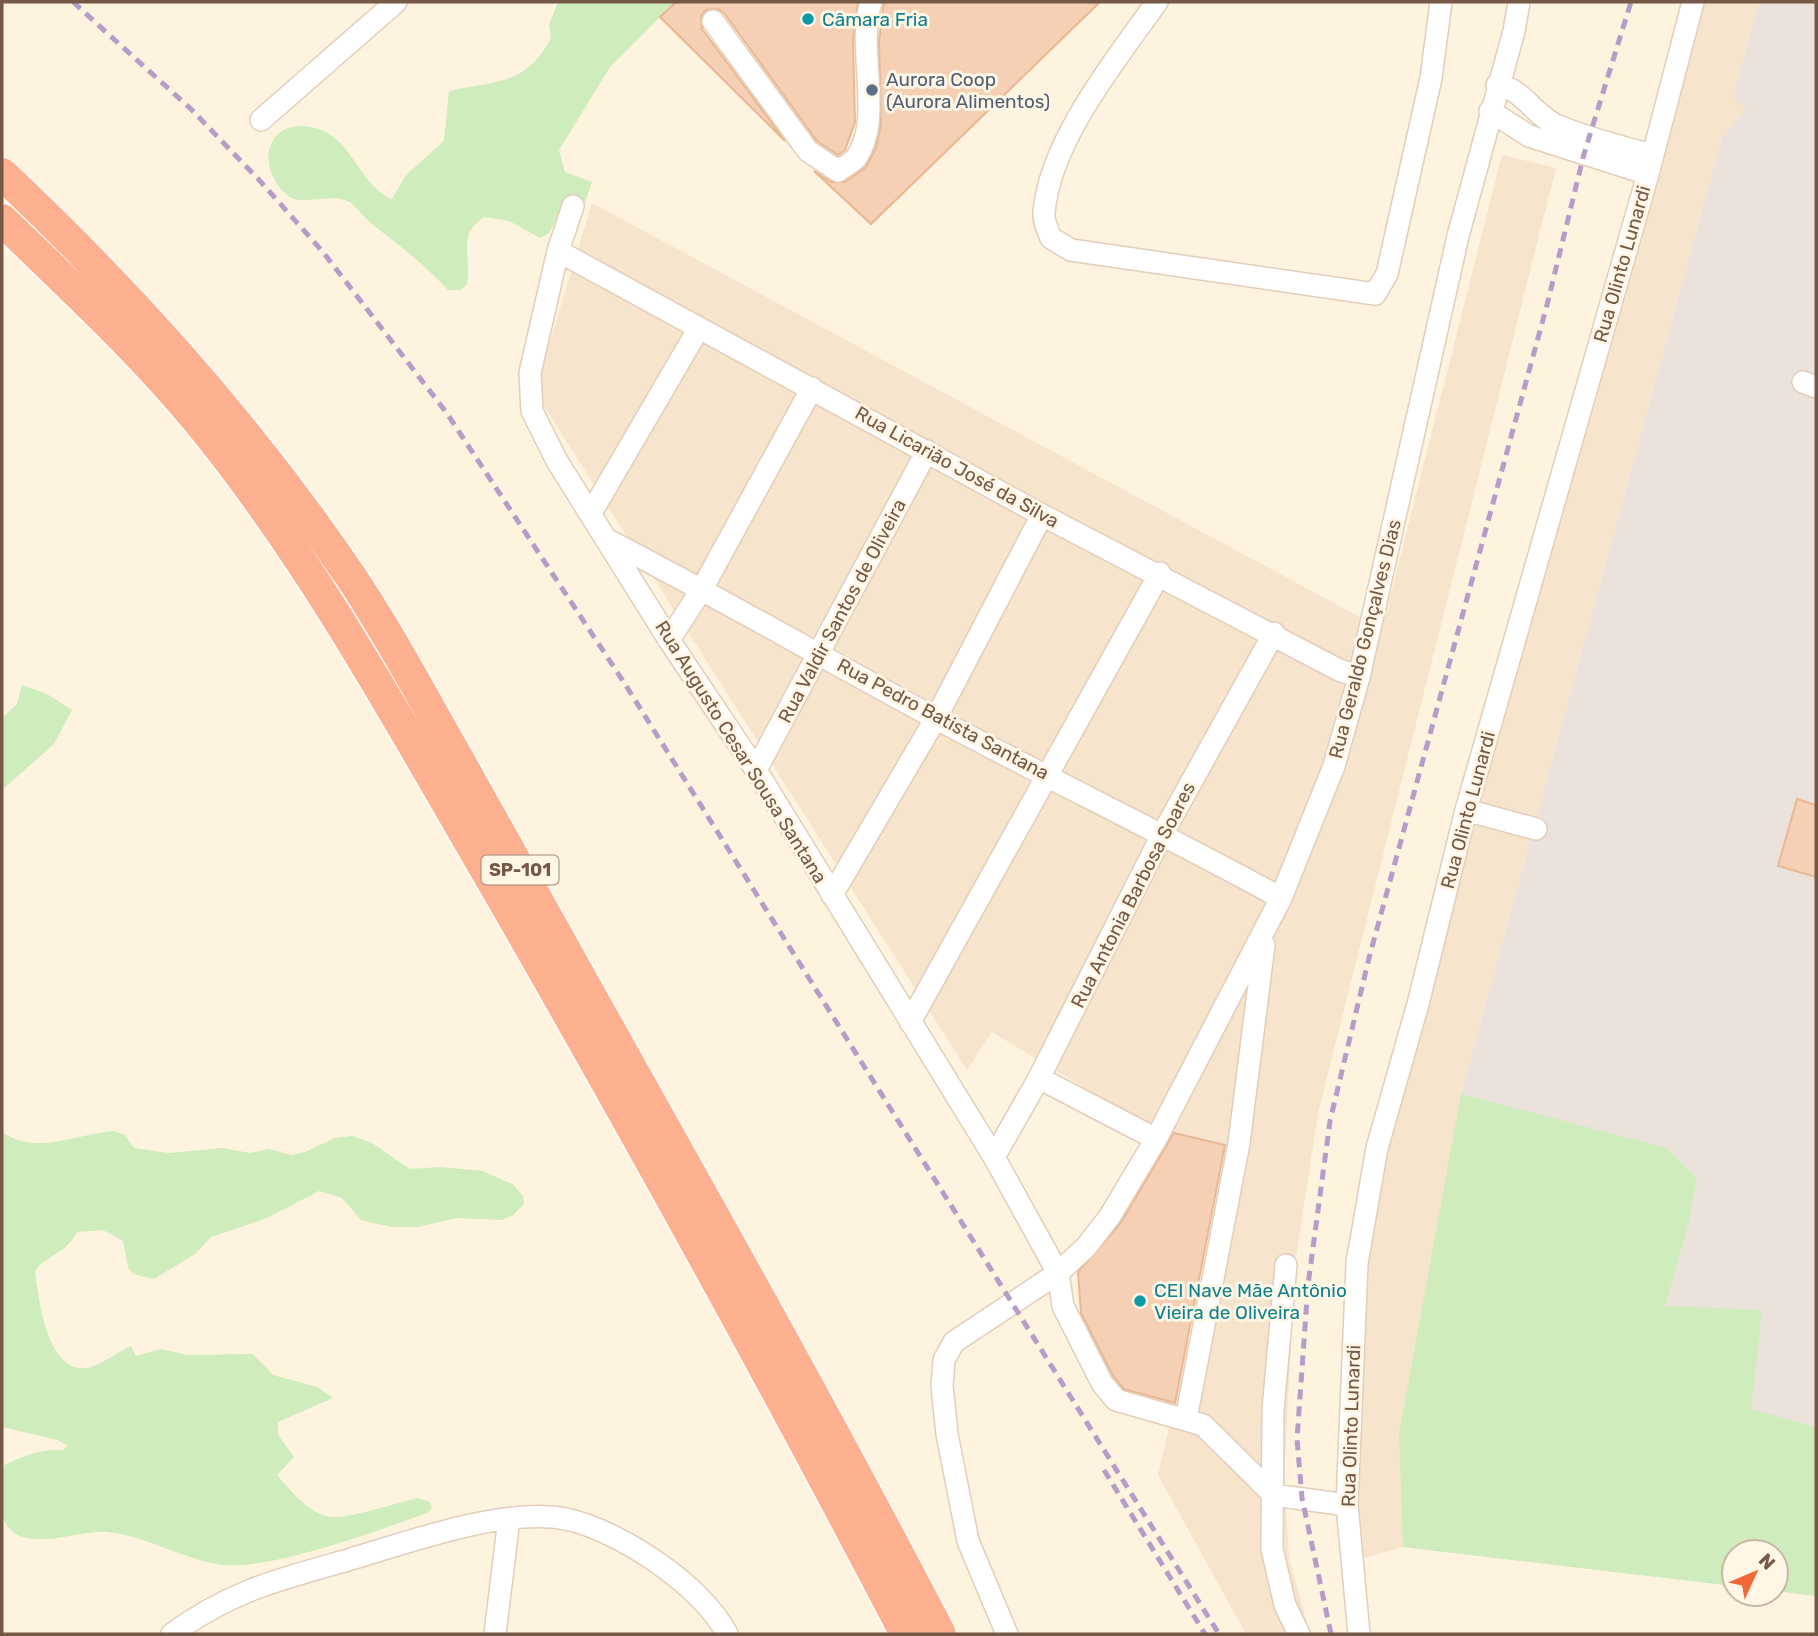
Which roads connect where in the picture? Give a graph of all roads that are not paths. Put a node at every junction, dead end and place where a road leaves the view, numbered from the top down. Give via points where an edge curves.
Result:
1 (396, 2) edge
2 (871, 2) edge
3 (1157, 2) edge
4 (1441, 2) edge
5 (1519, 2) edge
6 (1693, 2) edge
7 (713, 21) dead end
8 (1514, 31) junction
9 (1497, 85) junction
10 (1522, 96) junction
11 (1490, 111) junction
12 (261, 120) dead end
13 (1510, 125) junction
14 (1480, 151) junction
15 (1650, 165) junction
16 (2, 174) edge
17 (573, 206) dead end
18 (2, 220) edge
19 (558, 251) junction
20 (699, 328) junction
21 (812, 388) junction
22 (928, 452) junction
23 (591, 513) junction
24 (1042, 514) junction
25 (606, 539) junction
26 (1160, 573) junction
27 (702, 589) junction
28 (1274, 633) junction
29 (669, 640) junction
30 (820, 653) junction
31 (1359, 677) junction
32 (936, 718) junction
33 (756, 771) junction
34 (1048, 776) junction
35 (1466, 810) junction
36 (1536, 829) dead end
37 (1163, 833) junction
38 (832, 895) junction
39 (1281, 898) junction
40 (1266, 929) junction
41 (910, 1022) junction
42 (1039, 1078) junction
43 (1156, 1139) junction
44 (994, 1157) junction
45 (1286, 1265) dead end
46 (1058, 1273) junction
47 (1185, 1419) junction
48 (1274, 1495) junction
49 (1347, 1505) junction
50 (509, 1519) junction
51 (854, 1535) junction
52 (172, 1634) edge
53 (495, 1634) edge
54 (727, 1634) edge
55 (882, 1634) edge
56 (906, 1634) edge
57 (940, 1634) edge
58 (1007, 1634) edge
59 (1299, 1634) edge
60 (1359, 1634) edge

1 - 12 street
2 - 7 street via 866,46 867,129 855,159 838,171 808,151
3 - 4 street via 1072,129 1052,177 1043,215 1051,238 1071,250 1375,293 1387,274 1393,248 1431,78
5 - 8 street, Rua Geraldo Gonçalves Dias
6 - 15 street, Rua Olinto Lunardi
8 - 9 street, Rua Geraldo Gonçalves Dias
8 - 10 street, Rua Geraldo Gonçalves Dias via 1514,73
9 - 10 street
9 - 11 street, Rua Geraldo Gonçalves Dias
10 - 13 street via 1522,107
10 - 15 street via 1539,116
11 - 13 street
11 - 14 street, Rua Geraldo Gonçalves Dias
13 - 14 street
13 - 15 street via 1549,144
14 - 31 street, Rua Geraldo Gonçalves Dias
15 - 35 street, Rua Olinto Lunardi
16 - 57 highway, SP-101 via 64,231 192,370 255,445 354,582 739,1259
17 - 19 street, Rua Augusto Cesar Sousa Santana
18 - 51 highway, SP-101 via 173,393 280,533 386,698 604,1075
19 - 20 street, Rua Licarião José da Silva
19 - 23 street, Rua Augusto Cesar Sousa Santana via 530,373 532,411
20 - 21 street, Rua Licarião José da Silva
20 - 23 street
21 - 22 street, Rua Licarião José da Silva
21 - 27 street
22 - 24 street, Rua Licarião José da Silva
22 - 30 street, Rua Valdir Santos de Oliveira
23 - 25 street, Rua Augusto Cesar Sousa Santana
24 - 26 street, Rua Licarião José da Silva
24 - 32 street
25 - 27 street, Rua Pedro Batista Santana
25 - 29 street, Rua Augusto Cesar Sousa Santana
26 - 28 street, Rua Licarião José da Silva
26 - 34 street
27 - 29 street
27 - 30 street, Rua Pedro Batista Santana
28 - 31 street, Rua Licarião José da Silva
28 - 37 street, Rua Antonia Barbosa Soares
29 - 33 street, Rua Augusto Cesar Sousa Santana
30 - 32 street, Rua Pedro Batista Santana
30 - 33 street, Rua Valdir Santos de Oliveira
31 - 39 street, Rua Geraldo Gonçalves Dias via 1334,766
32 - 34 street, Rua Pedro Batista Santana
32 - 38 street
33 - 38 street, Rua Augusto Cesar Sousa Santana
34 - 37 street, Rua Pedro Batista Santana
34 - 41 street
35 - 36 street
35 - 49 street, Rua Olinto Lunardi via 1377,1148 1357,1263
37 - 39 street, Rua Pedro Batista Santana
37 - 42 street, Rua Antonia Barbosa Soares
38 - 41 street, Rua Augusto Cesar Sousa Santana
39 - 40 street, Rua Geraldo Gonçalves Dias
40 - 43 street, Rua Geraldo Gonçalves Dias
40 - 47 street via 1239,1143
41 - 44 street, Rua Augusto Cesar Sousa Santana
42 - 43 street
42 - 44 street, Rua Antonia Barbosa Soares
43 - 46 street, Rua Geraldo Gonçalves Dias via 1110,1216
44 - 46 street, Rua Augusto Cesar Sousa Santana
45 - 48 street via 1273,1410
46 - 47 street, Rua Augusto Cesar Sousa Santana via 1063,1306 1102,1383 1116,1400
46 - 58 street, Rua Geraldo Gonçalves Dias via 954,1342 944,1360 947,1434 968,1541
47 - 48 street, Rua Augusto Cesar Sousa Santana via 1203,1425
48 - 49 street
48 - 59 street via 1272,1549 1285,1605
49 - 60 street, Rua Olinto Lunardi
50 - 52 street via 429,1535 250,1590
50 - 53 street
50 - 54 street via 567,1520 623,1540 694,1592
51 - 55 highway
51 - 56 highway, SP-101

